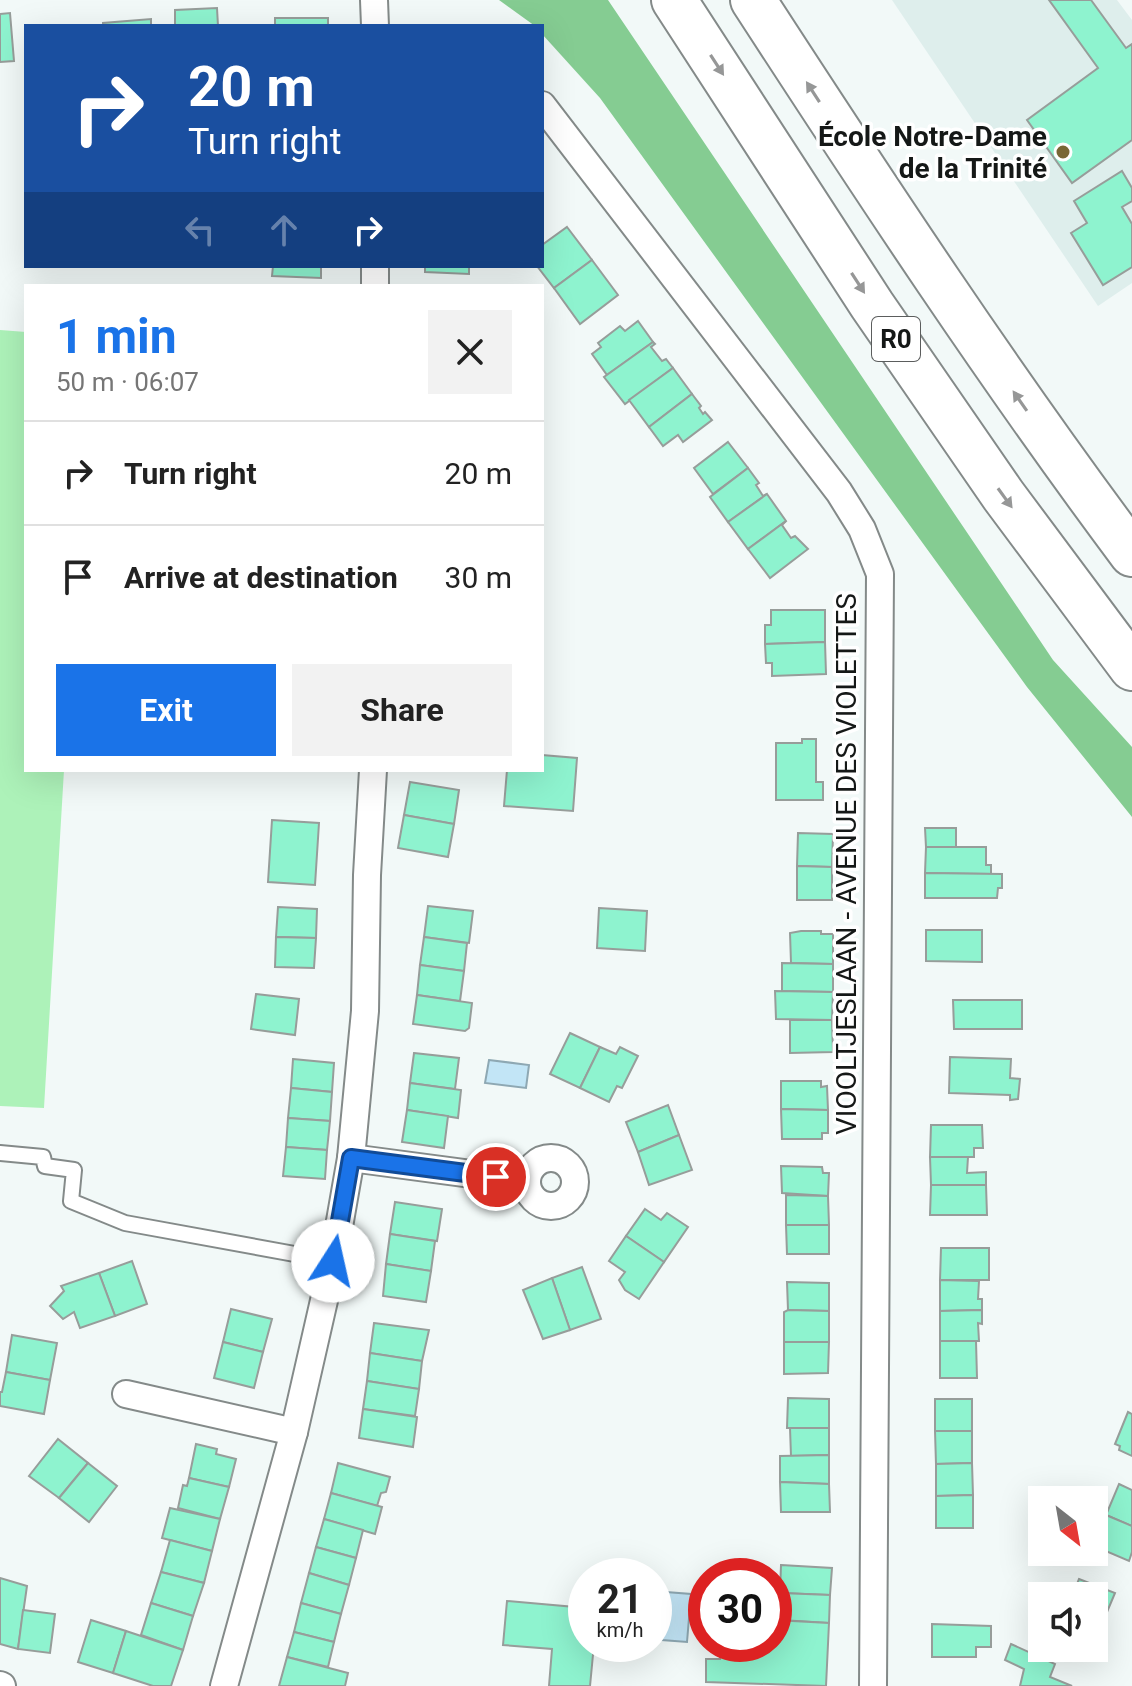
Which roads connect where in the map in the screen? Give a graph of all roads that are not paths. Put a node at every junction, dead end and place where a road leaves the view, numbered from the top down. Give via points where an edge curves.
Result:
1 (374, 0) edge
2 (674, 0) edge
3 (753, 0) edge
4 (375, 24) edge
5 (544, 108) edge
6 (1132, 554) edge
7 (1132, 668) edge
8 (373, 772) edge
9 (0, 1153) edge
10 (351, 1158) junction
11 (525, 1181) dead end
12 (333, 1261) junction
13 (126, 1394) dead end
14 (294, 1432) junction
15 (224, 1686) edge
16 (873, 1686) edge

1 - 4 street
2 -> 7 highway, R0 via 994,483
6 -> 3 highway, R0 via 938,283
5 - 16 street, VIOOLTJESLAAN - AVENUE DES VIOLETTES via 839,492 862,529 880,574
8 - 10 street via 365,1011
9 - 12 lane via 43,1157 45,1166 74,1170 71,1201 125,1223
10 - 11 street
10 - 12 street
12 - 14 street
13 - 14 street
14 - 15 street

